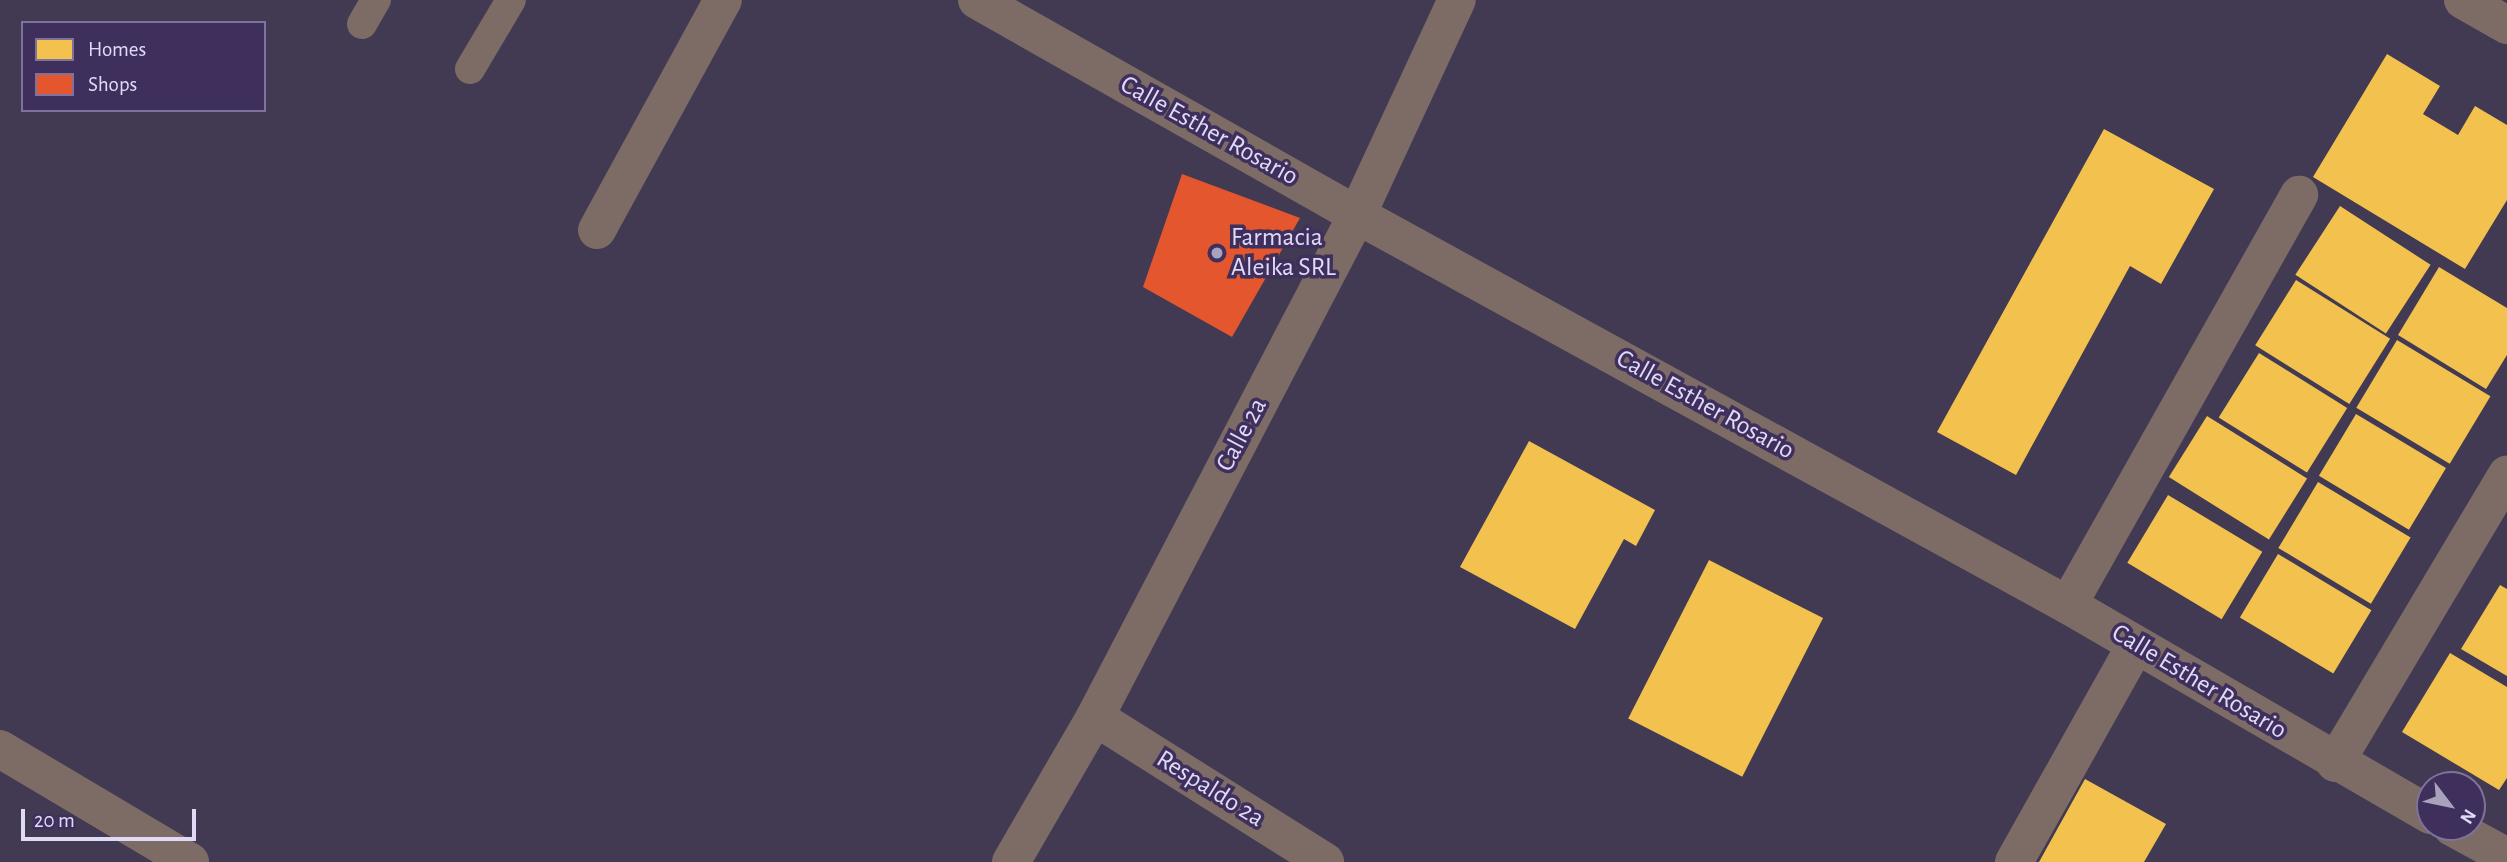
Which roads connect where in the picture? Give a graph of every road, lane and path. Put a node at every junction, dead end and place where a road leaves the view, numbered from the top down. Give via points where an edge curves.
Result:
1 (511, 0) edge
2 (723, 0) edge
3 (1457, 0) edge
4 (2463, 0) edge
5 (994, 4) edge
6 (2507, 25) edge
7 (470, 69) dead end
8 (2299, 195) dead end
9 (1357, 215) junction
10 (597, 230) dead end
11 (2507, 474) edge
12 (2068, 605) junction
13 (2136, 645) junction
14 (1095, 717) junction
15 (0, 749) edge
16 (2335, 763) junction
17 (2416, 807) edge
18 (2477, 841) edge
19 (2507, 858) edge
20 (190, 862) edge
21 (1012, 862) edge
22 (1325, 862) edge
23 (2014, 862) edge

1 - 7 lane
2 - 10 street
3 - 9 street, Calle 2a
4 - 6 street
5 - 9 street, Calle Esther Rosario
8 - 12 street
9 - 12 street, Calle Esther Rosario
9 - 14 street, Calle 2a
11 - 16 street
12 - 13 street, Calle Esther Rosario
13 - 16 street, Calle Esther Rosario
13 - 23 street
14 - 21 street, Calle 2a
14 - 22 street, Respaldo 2a
15 - 20 street
16 - 17 street, Calle Esther Rosario
18 - 19 street

